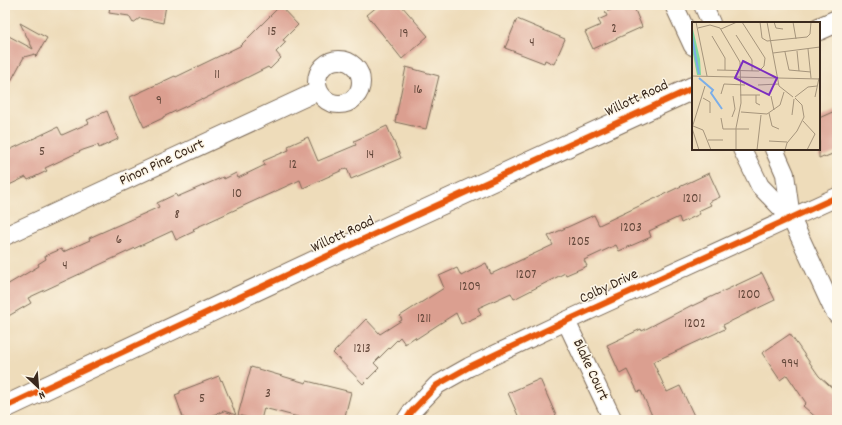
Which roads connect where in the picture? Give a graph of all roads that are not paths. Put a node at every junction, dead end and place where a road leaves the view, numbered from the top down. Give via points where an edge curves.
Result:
1 (674, 5) edge
2 (703, 5) edge
3 (837, 21) edge
4 (711, 22) edge
5 (820, 29) edge
6 (692, 44) edge
7 (692, 88) edge
8 (318, 91) dead end
9 (742, 150) edge
10 (774, 150) edge
11 (837, 197) edge
12 (791, 218) junction
13 (5, 236) edge
14 (837, 316) edge
15 (566, 321) junction
16 (5, 407) edge
17 (406, 420) edge
18 (613, 420) edge

1 - 6 street
2 - 4 street
3 - 5 main road
7 - 16 main road, Willott Road
8 - 13 street, Pinon Pine Court
9 - 12 street via 760,186
10 - 12 street via 785,174
11 - 12 street, Colby Drive
12 - 14 street
12 - 15 street, Colby Drive
15 - 17 street, Colby Drive via 437,385
15 - 18 street, Blake Court

